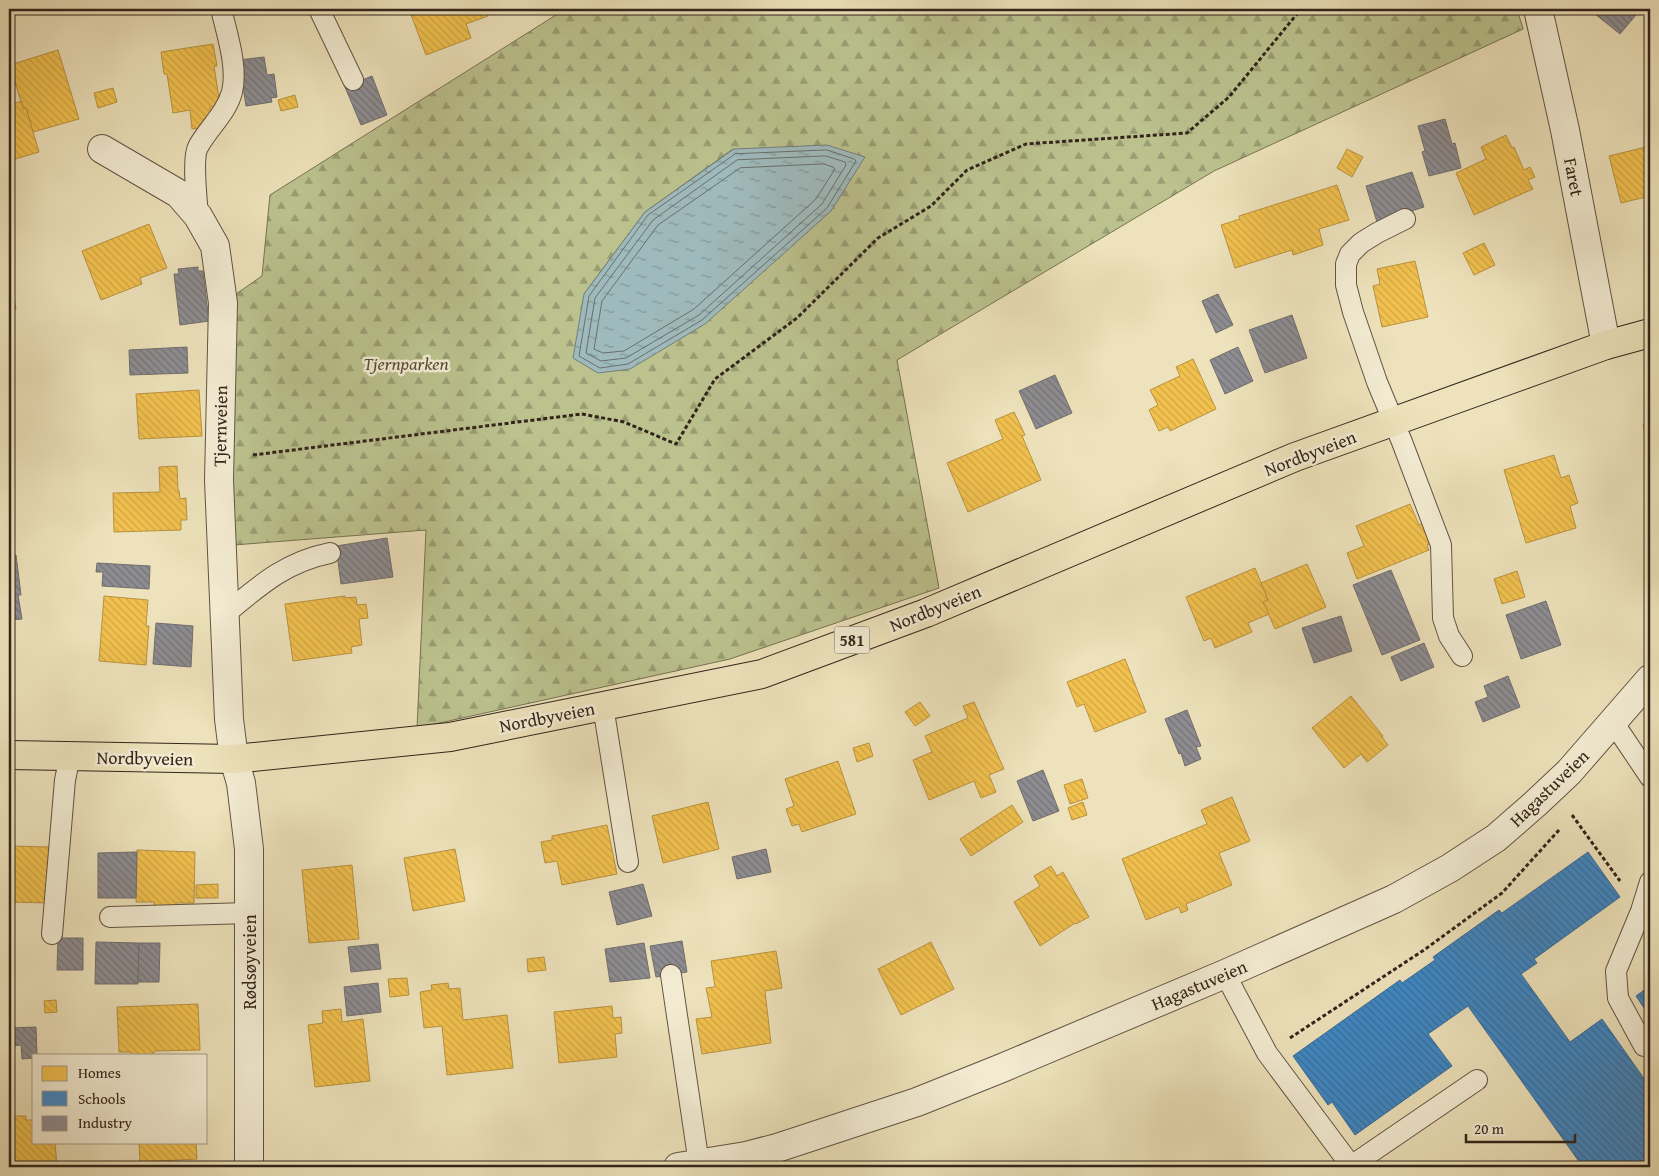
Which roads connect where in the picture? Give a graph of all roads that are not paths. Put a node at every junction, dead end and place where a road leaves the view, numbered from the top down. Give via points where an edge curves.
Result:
1 (221, 9) edge
2 (319, 9) edge
3 (1538, 9) edge
4 (353, 80) dead end
5 (102, 149) dead end
6 (198, 216) junction
7 (1405, 219) dead end
8 (1650, 333) edge
9 (1606, 346) junction
10 (1394, 420) junction
11 (330, 553) dead end
12 (224, 615) junction
13 (1462, 656) dead end
14 (1650, 680) edge
15 (603, 706) junction
16 (1613, 722) junction
17 (9, 755) edge
18 (70, 756) junction
19 (234, 759) junction
20 (1650, 777) edge
21 (628, 862) dead end
22 (1650, 882) edge
23 (249, 913) junction
24 (110, 917) dead end
25 (52, 934) dead end
26 (1225, 974) junction
27 (671, 975) dead end
28 (1644, 1046) dead end
29 (1477, 1080) dead end
30 (688, 1165) edge
31 (1352, 1166) edge
32 (248, 1167) edge

1 - 6 lane via 233,61 232,90 227,107 197,149
2 - 4 lane
3 - 9 street, Faret via 1565,130
5 - 6 street, Tjernveien via 180,194
6 - 12 street, Tjernveien via 215,246 223,303 219,480
7 - 10 lane via 1362,243 1350,254 1346,264 1346,285 1353,312
8 - 9 main road, Nordbyveien / 581
9 - 10 main road, Nordbyveien / 581
10 - 13 lane via 1440,545 1443,618 1449,636
10 - 15 main road, Nordbyveien / 581 via 1294,457 926,613 762,674
11 - 12 lane via 271,576
12 - 19 street, Tjernveien
14 - 16 street, Hagastuveien
15 - 19 main road, Nordbyveien / 581 via 450,737
15 - 21 lane
16 - 20 lane
16 - 26 street, Hagastuveien via 1569,772 1535,804 1488,843 1450,868 1394,899
17 - 18 main road, Nordbyveien / 581
18 - 19 main road, Nordbyveien / 581
18 - 25 lane via 65,780
19 - 23 street, Rødsøyveien via 241,783 249,849
22 - 28 lane via 1616,972 1618,998
23 - 24 lane
23 - 32 street, Rødsøyveien
26 - 30 street, Hagastuveien via 917,1102 777,1148
26 - 31 lane via 1267,1053
27 - 30 lane
29 - 31 lane

